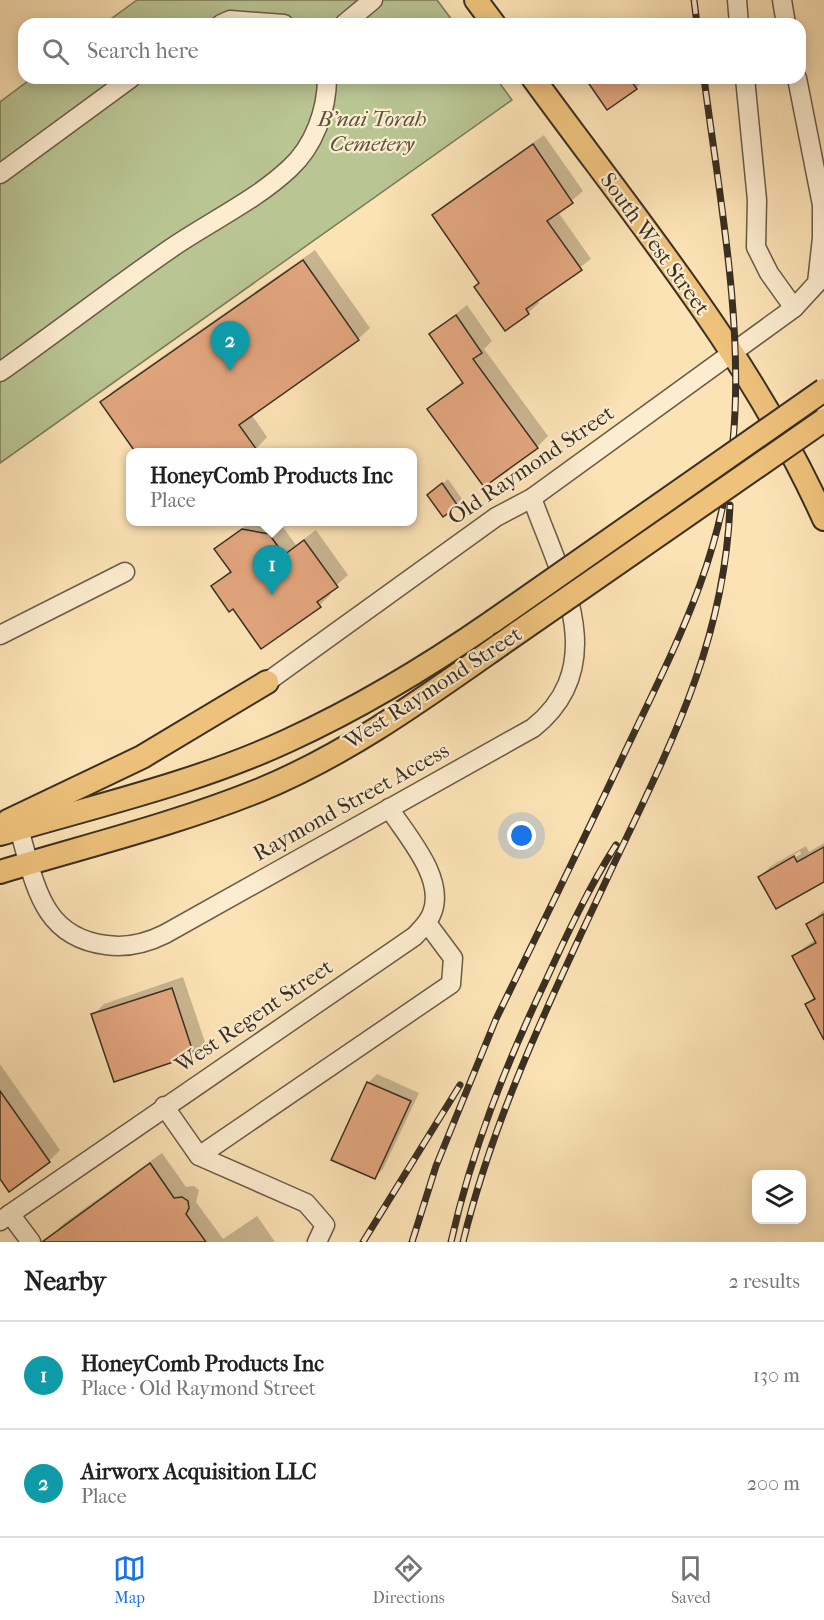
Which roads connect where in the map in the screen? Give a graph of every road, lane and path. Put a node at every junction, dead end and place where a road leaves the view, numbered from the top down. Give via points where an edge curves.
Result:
1 (373, 0) edge
2 (476, 0) edge
3 (736, 0) edge
4 (782, 0) edge
5 (351, 18) edge
6 (490, 18) edge
7 (738, 18) edge
8 (785, 18) edge
9 (123, 84) edge
10 (327, 84) edge
11 (537, 84) edge
12 (746, 84) edge
13 (798, 84) edge
14 (0, 174) edge
15 (823, 201) edge
16 (794, 308) junction
17 (734, 352) junction
18 (0, 372) edge
19 (824, 390) edge
20 (824, 420) edge
21 (532, 498) junction
22 (824, 519) edge
23 (125, 572) dead end
24 (0, 634) edge
25 (267, 682) joint
26 (389, 808) junction
27 (6, 829) edge
28 (29, 863) junction
29 (0, 872) edge
30 (427, 923) junction
31 (164, 1106) junction
32 (199, 1156) junction
33 (5, 1217) edge
34 (31, 1242) edge
35 (318, 1242) edge

1 - 5 street
2 - 6 main road
3 - 7 street
4 - 8 street
9 - 14 street
10 - 18 street via 315,135 291,167
11 - 17 main road, South West Street
12 - 16 street via 757,200 756,247
13 - 15 street, Old Raymond Street
15 - 16 street, Old Raymond Street via 817,284
16 - 17 street, Old Raymond Street
17 - 21 street, Old Raymond Street
17 - 22 main road, South West Street via 771,413
19 - 27 main road, West Raymond Street, bridge via 492,622 379,694 285,742 200,774
20 - 28 main road, West Raymond Street, bridge via 384,725 311,766 180,818
21 - 25 street, Old Raymond Street via 496,517
21 - 26 street, Raymond Street Access via 571,605 576,632 573,668 561,696 533,728
23 - 24 street
25 - 27 main road via 132,762
26 - 28 street, Raymond Street Access via 165,934 140,944 99,945 65,932 48,911
26 - 30 street via 432,883 434,905
27 - 28 street, Raymond Street Access
28 - 29 main road, West Raymond Street
30 - 31 street, West Regent Street via 405,943
30 - 32 street via 453,958 451,984
31 - 32 street
31 - 33 street, West Regent Street
32 - 35 street via 306,1203 325,1225
33 - 34 street

